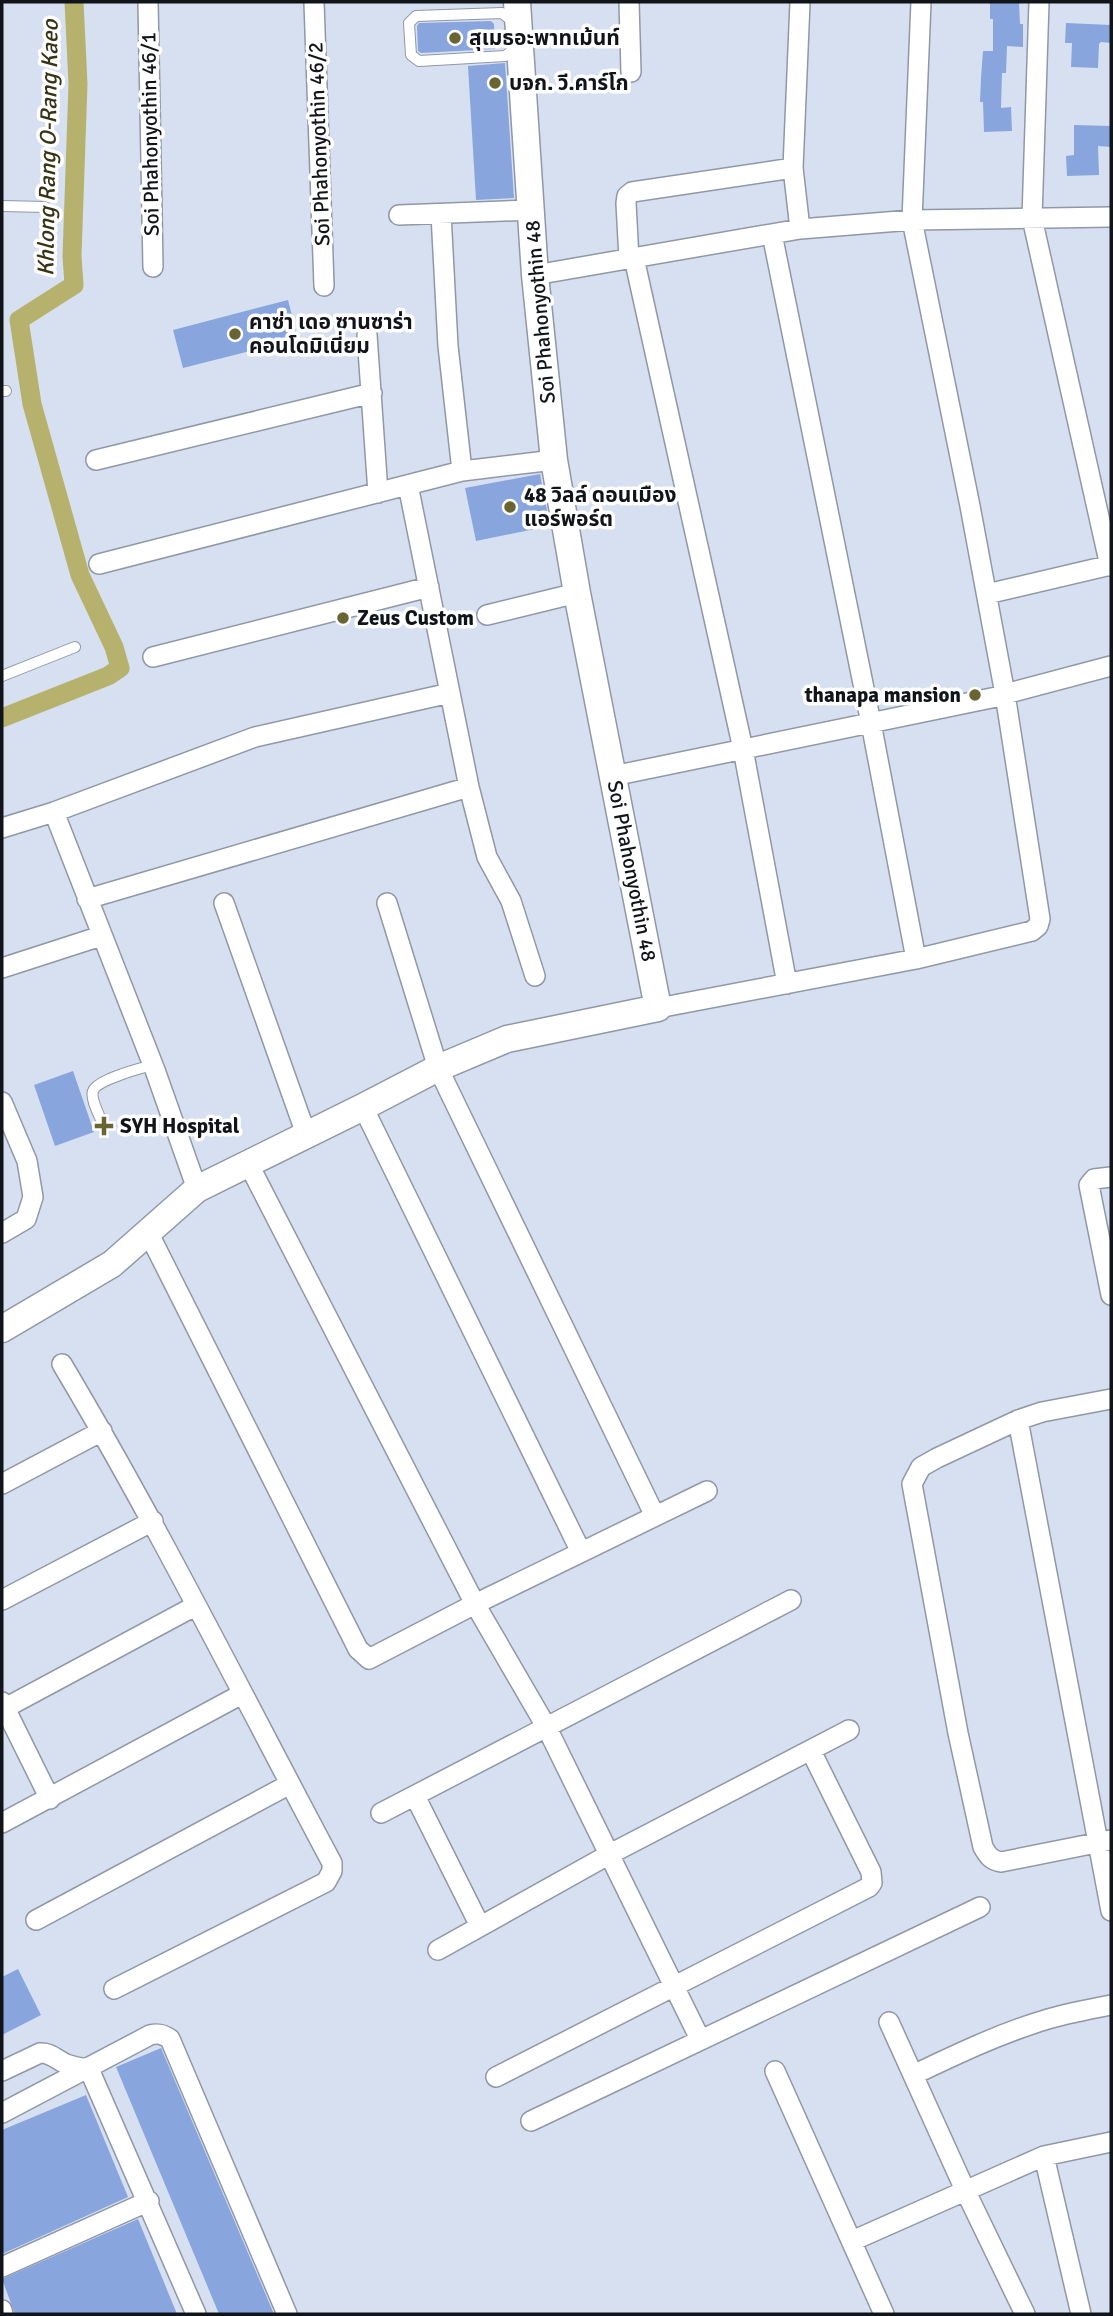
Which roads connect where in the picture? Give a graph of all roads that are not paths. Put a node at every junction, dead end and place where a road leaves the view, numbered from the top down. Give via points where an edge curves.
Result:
1 (148, 2) edge
2 (314, 2) edge
3 (629, 2) edge
4 (800, 2) edge
5 (921, 2) edge
6 (1039, 2) edge
7 (518, 11) edge
8 (520, 48) junction
9 (631, 72) dead end
10 (793, 167) junction
11 (2, 206) edge
12 (45, 207) dead end
13 (531, 210) junction
14 (441, 214) junction
15 (399, 215) dead end
16 (1111, 217) edge
17 (1032, 218) junction
18 (912, 220) junction
19 (800, 229) junction
20 (772, 234) junction
21 (632, 258) junction
22 (153, 267) dead end
23 (535, 275) junction
24 (324, 286) dead end
25 (367, 335) dead end
26 (372, 393) junction
27 (96, 460) dead end
28 (554, 460) junction
29 (462, 471) junction
30 (408, 485) junction
31 (378, 493) junction
32 (99, 564) dead end
33 (1110, 566) edge
34 (429, 587) junction
35 (577, 593) junction
36 (987, 594) junction
37 (487, 615) dead end
38 (75, 647) dead end
39 (153, 657) dead end
40 (1111, 666) edge
41 (2, 677) edge
42 (450, 693) junction
43 (1005, 695) junction
44 (871, 723) junction
45 (743, 749) junction
46 (613, 776) junction
47 (469, 787) junction
48 (54, 812) junction
49 (2, 828) edge
50 (87, 899) junction
51 (224, 903) dead end
52 (387, 903) dead end
53 (101, 936) junction
54 (916, 959) junction
55 (2, 968) edge
56 (535, 976) dead end
57 (787, 984) junction
58 (657, 1008) junction
59 (153, 1065) junction
60 (438, 1068) junction
61 (2, 1102) edge
62 (363, 1108) junction
63 (104, 1127) dead end
64 (306, 1134) junction
65 (248, 1163) junction
66 (1111, 1177) edge
67 (197, 1189) junction
68 (148, 1232) junction
69 (2, 1233) edge
70 (1111, 1295) edge
71 (2, 1329) edge
72 (62, 1364) dead end
73 (1111, 1399) edge
74 (1018, 1420) junction
75 (102, 1431) junction
76 (2, 1484) edge
77 (707, 1490) dead end
78 (654, 1516) junction
79 (153, 1521) junction
80 (581, 1552) junction
81 (2, 1600) edge
82 (791, 1600) dead end
83 (475, 1604) junction
84 (195, 1606) junction
85 (242, 1694) junction
86 (3, 1705) edge
87 (547, 1728) junction
88 (849, 1730) dead end
89 (811, 1751) junction
90 (290, 1784) junction
91 (415, 1796) junction
92 (50, 1798) junction
93 (381, 1813) dead end
94 (2, 1823) edge
95 (1104, 1842) edge
96 (610, 1854) junction
97 (980, 1907) dead end
98 (1111, 1911) edge
99 (36, 1920) dead end
100 (480, 1926) junction
101 (438, 1950) dead end
102 (673, 1987) junction
103 (114, 1989) dead end
104 (1111, 2005) edge
105 (888, 2022) dead end
106 (700, 2039) junction
107 (89, 2069) junction
108 (2, 2071) edge
109 (775, 2071) dead end
110 (913, 2075) junction
111 (496, 2077) dead end
112 (2, 2113) edge
113 (531, 2121) dead end
114 (1111, 2142) edge
115 (1044, 2156) junction
116 (966, 2192) junction
117 (149, 2201) junction
118 (852, 2241) junction
119 (2, 2267) edge
120 (196, 2314) edge
121 (287, 2314) edge
122 (884, 2314) edge
123 (1025, 2314) edge
124 (1081, 2314) edge

1 - 22 street, Soi Phahonyothin 46/1
2 - 24 street, Soi Phahonyothin 46/2
3 - 9 street
4 - 10 street
5 - 18 street
6 - 17 street
7 - 8 street, Soi Phahonyothin 48
7 - 8 lane via 511,20 502,13 417,16 409,22 411,55 419,61 506,56
8 - 13 street, Soi Phahonyothin 48
10 - 19 street
10 - 21 street via 632,192 625,203
11 - 12 lane
13 - 14 street
13 - 23 street, Soi Phahonyothin 48
14 - 15 street
14 - 29 street via 448,346
16 - 17 street
17 - 18 street
17 - 33 street
18 - 19 street
18 - 36 street
19 - 20 street
20 - 21 street
20 - 44 street
21 - 23 street
21 - 45 street
23 - 28 street, Soi Phahonyothin 48
25 - 26 street
26 - 27 street
26 - 31 street
28 - 29 street
28 - 35 street, Soi Phahonyothin 48
29 - 30 street
30 - 31 street
30 - 34 street
31 - 32 street
33 - 36 street
34 - 39 street
34 - 42 street
35 - 37 street
35 - 46 street, Soi Phahonyothin 48
36 - 43 street
38 - 41 lane
40 - 43 street
42 - 47 street
42 - 48 street via 255,737
43 - 44 street
43 - 54 street via 1038,926 1032,932
44 - 45 street
44 - 54 street
45 - 46 street
45 - 57 street
46 - 58 street, Soi Phahonyothin 48
47 - 50 street
47 - 56 street via 487,857 512,901
48 - 49 street
48 - 50 street
50 - 53 street
51 - 64 street
52 - 60 street
53 - 55 street
53 - 59 street
54 - 57 street
57 - 58 street
58 - 60 street via 507,1039
59 - 63 lane via 94,1087
59 - 67 street
60 - 62 street
60 - 78 street
61 - 69 street via 27,1161 33,1197 26,1219
62 - 64 street
62 - 80 street
64 - 65 street
65 - 67 street
65 - 83 street
66 - 70 street via 1094,1179 1089,1185
67 - 68 street
68 - 71 street via 112,1264
68 - 83 street via 364,1656 375,1658
72 - 75 street
73 - 74 street
74 - 95 street
74 - 95 street via 921,1467 912,1483 958,1733 987,1856 1001,1862
75 - 76 street
75 - 79 street
77 - 78 street
78 - 80 street
79 - 81 street
79 - 84 street
80 - 83 street
82 - 87 street
83 - 87 street
84 - 85 street
84 - 86 street
85 - 90 street
85 - 92 street
86 - 92 street
87 - 91 street
87 - 96 street
88 - 89 street
89 - 96 street
89 - 102 street via 871,1872 872,1883
90 - 99 street
90 - 103 street via 332,1863 326,1882
91 - 93 street
91 - 100 street
92 - 94 street
95 - 98 street
96 - 100 street
96 - 102 street
97 - 106 street
100 - 101 street
102 - 106 street
102 - 111 street
104 - 110 street via 1019,2028
105 - 110 street
106 - 113 street
107 - 108 street via 40,2053
107 - 112 street
107 - 117 street
107 - 121 street via 150,2035 170,2039
109 - 118 street
110 - 116 street
114 - 115 street
115 - 116 street
115 - 124 street
116 - 118 street
116 - 123 street
117 - 119 street
117 - 120 street
118 - 122 street

